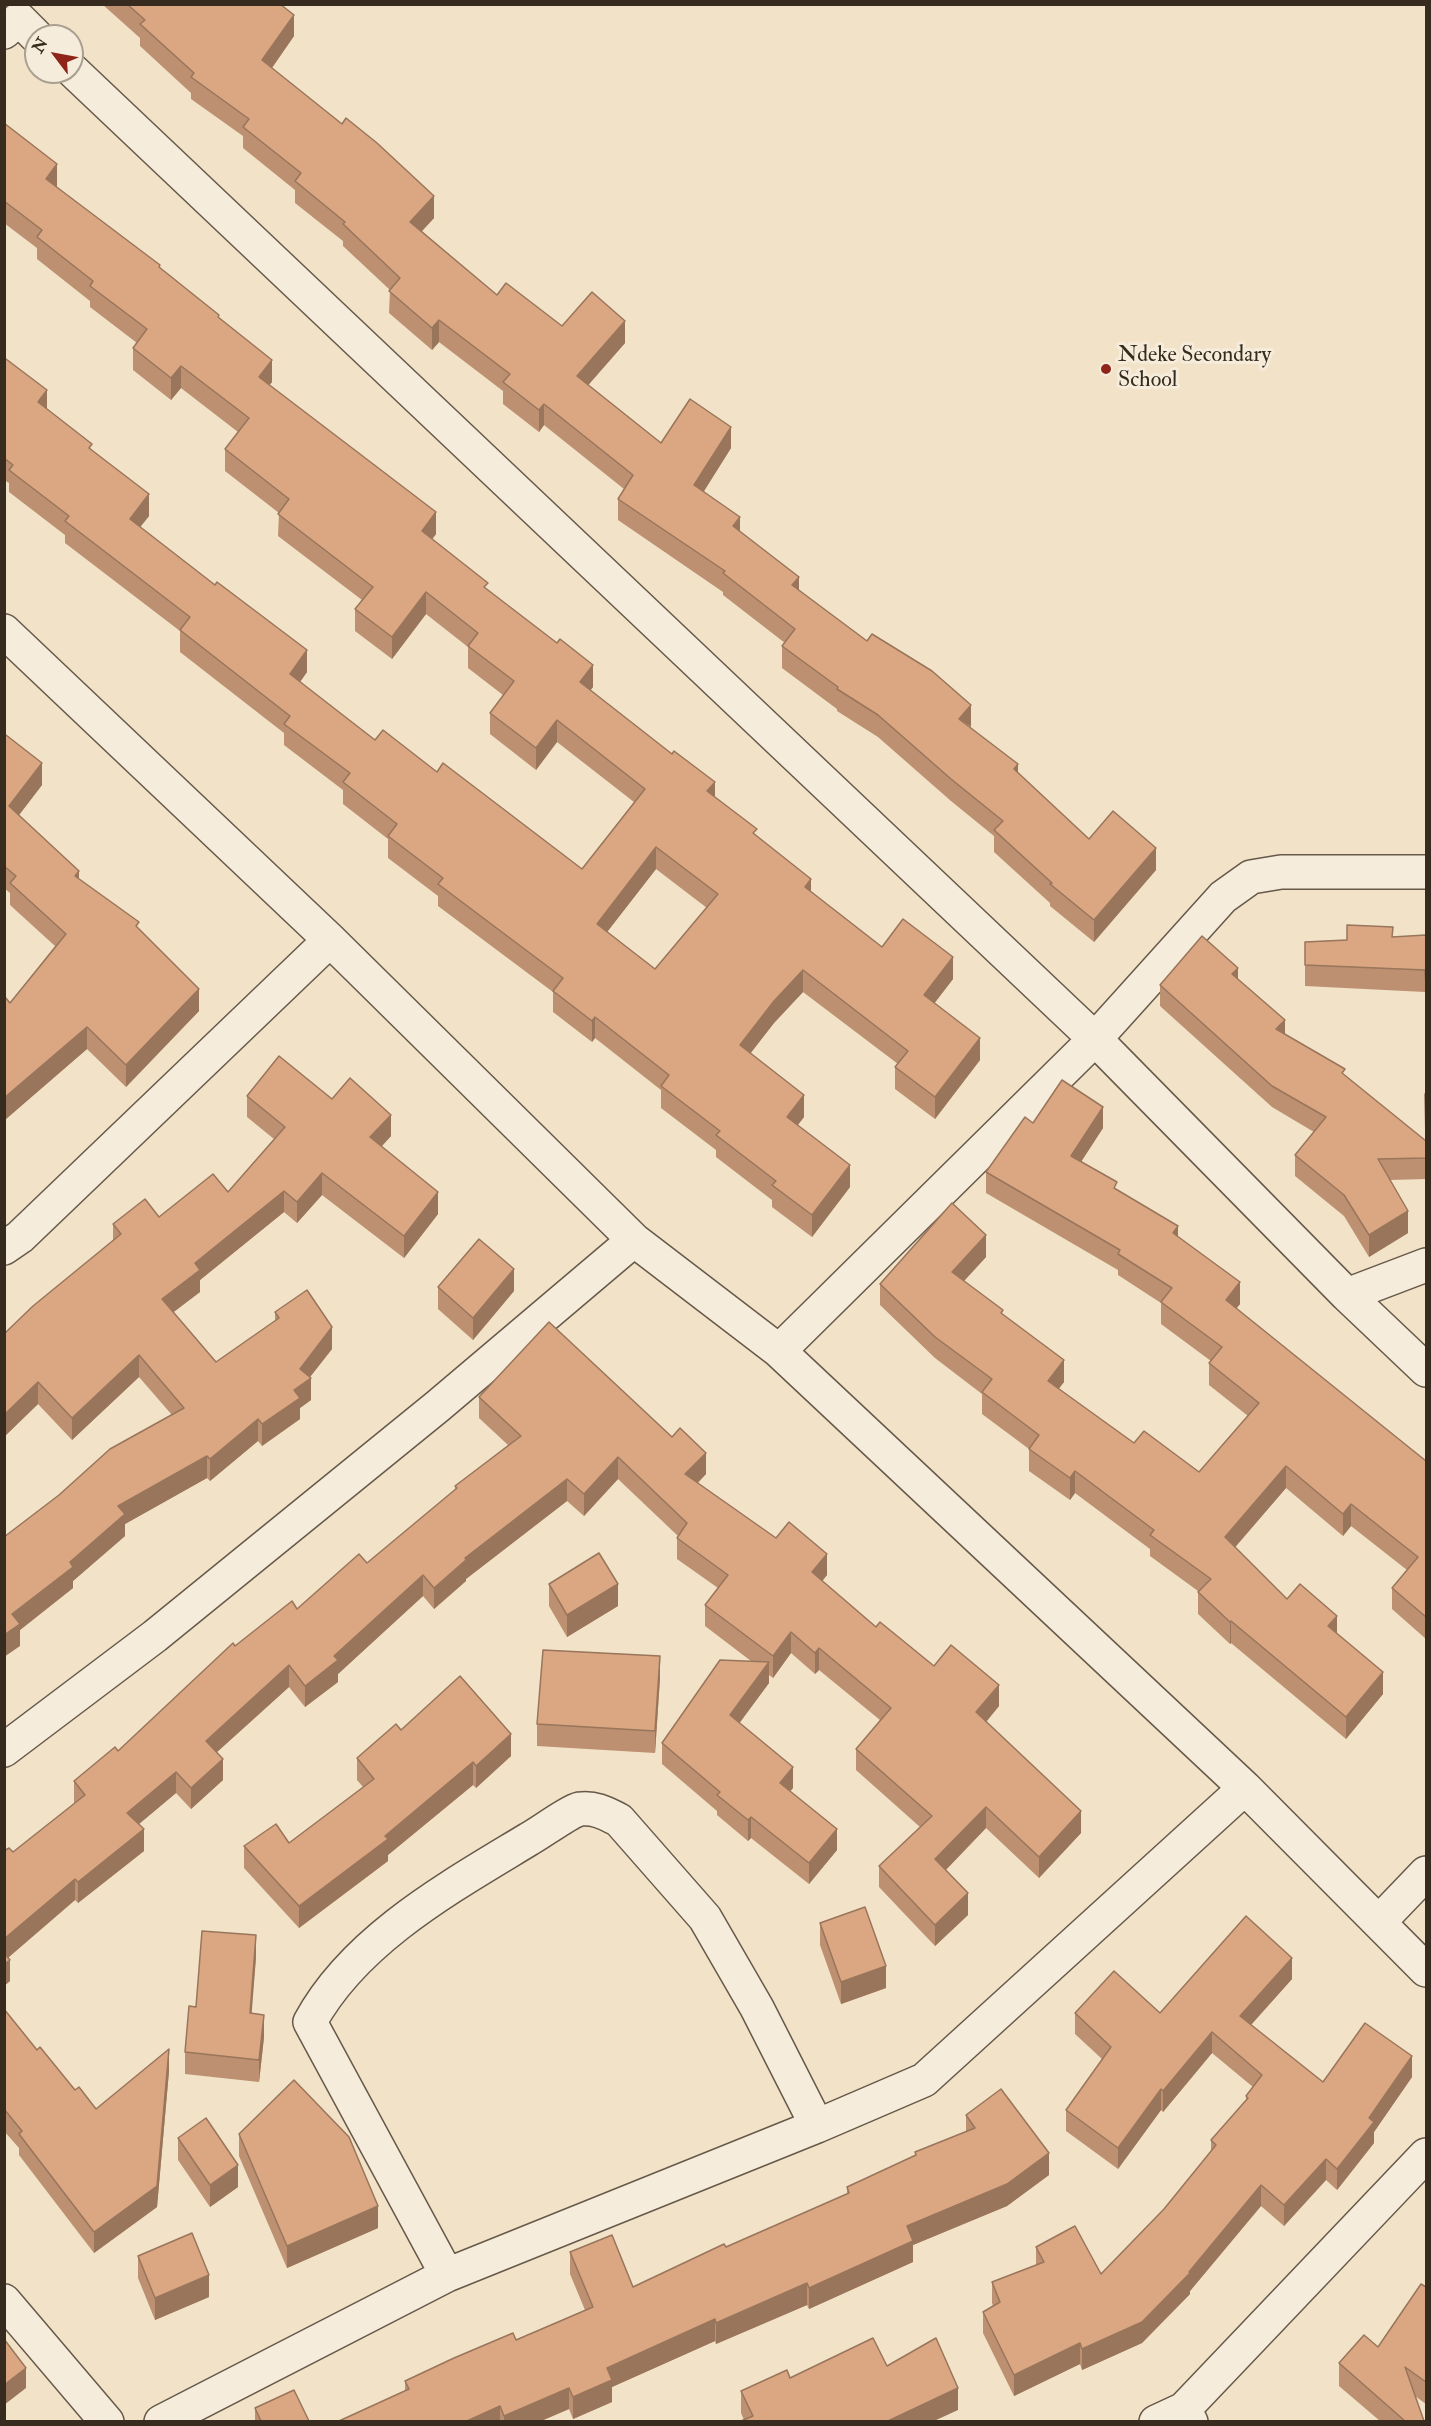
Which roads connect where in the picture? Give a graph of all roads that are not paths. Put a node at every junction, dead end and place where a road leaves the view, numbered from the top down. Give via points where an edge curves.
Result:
1 (84, 81) edge
2 (4, 631) edge
3 (1426, 872) edge
4 (330, 940) junction
5 (1095, 1039) junction
6 (634, 1240) junction
7 (4, 1248) edge
8 (1426, 1266) edge
9 (1347, 1295) junction
10 (779, 1351) junction
11 (1426, 1370) edge
12 (4, 1750) edge
13 (1245, 1788) junction
14 (1426, 1873) edge
15 (1380, 1922) junction
16 (1426, 1970) edge
17 (817, 2126) junction
18 (1426, 2155) edge
19 (447, 2275) junction
20 (4, 2301) edge
21 (1177, 2417) edge
22 (107, 2421) edge
23 (161, 2421) edge

1 - 5 street
2 - 4 street
3 - 5 street via 1281,872 1251,877 1223,897
4 - 6 street
4 - 7 street via 29,1229
5 - 9 street
5 - 10 street
6 - 10 street
6 - 12 street via 438,1406 155,1636
8 - 9 street
9 - 11 street
10 - 13 street
13 - 15 street
13 - 17 street via 924,2080
14 - 15 street
15 - 16 street
17 - 19 street
17 - 19 street via 757,2008 705,1918 619,1820 601,1811 579,1809 473,1873 375,1941 322,2000 310,2022
18 - 21 street
19 - 23 street
20 - 22 street

